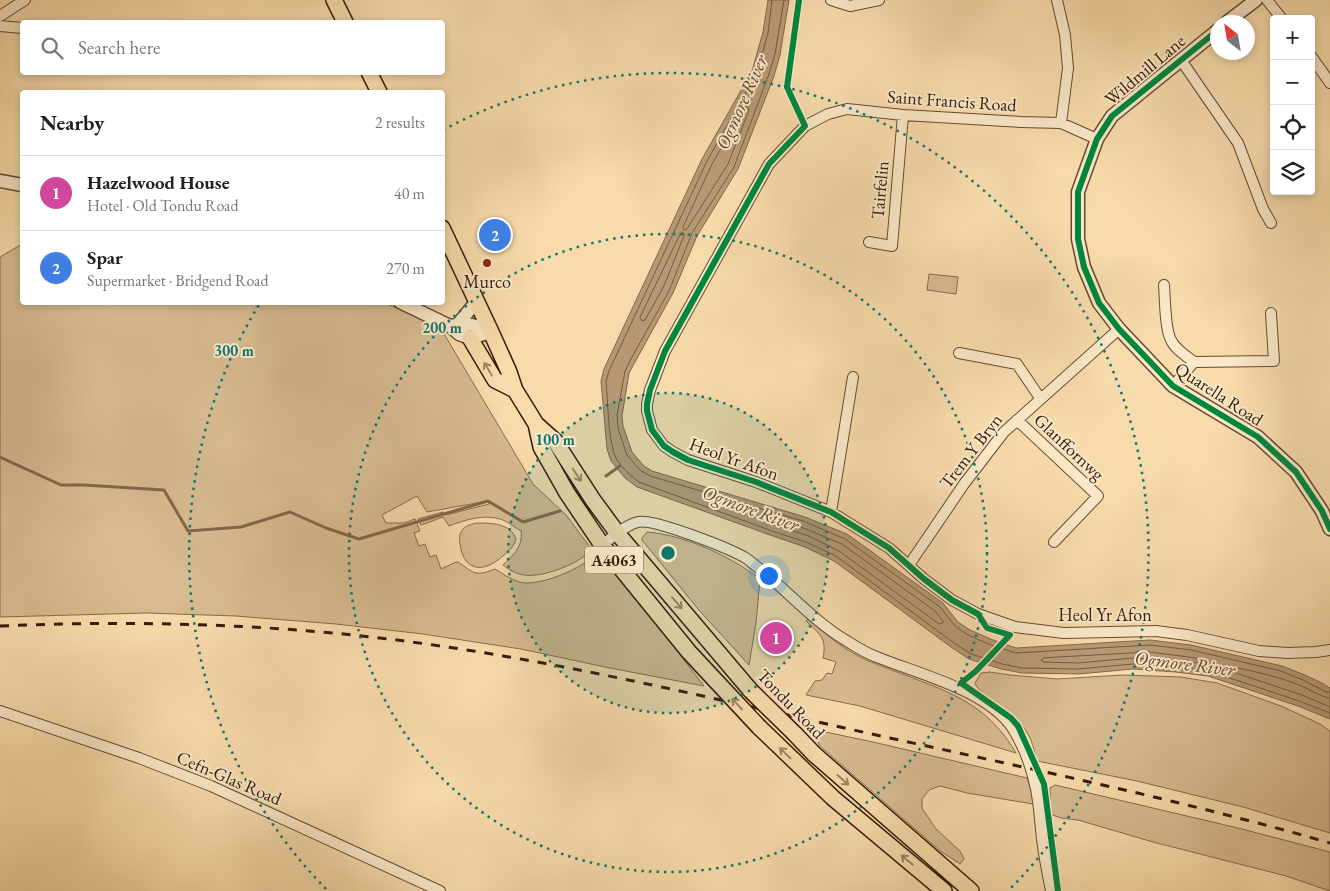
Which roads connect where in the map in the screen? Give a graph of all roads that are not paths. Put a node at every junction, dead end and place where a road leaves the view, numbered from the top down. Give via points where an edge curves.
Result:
1 (25, 0) edge
2 (334, 0) edge
3 (831, 0) edge
4 (879, 0) edge
5 (1057, 0) edge
6 (1256, 0) edge
7 (1267, 0) edge
8 (1236, 15) edge
9 (1279, 15) edge
10 (0, 16) edge
11 (343, 20) edge
12 (0, 26) edge
13 (20, 28) edge
14 (1210, 36) edge
15 (1180, 60) junction
16 (1314, 60) edge
17 (370, 75) edge
18 (1330, 83) edge
19 (378, 90) edge
20 (904, 115) junction
21 (1061, 123) junction
22 (805, 126) joint
23 (1097, 139) junction
24 (0, 181) edge
25 (20, 185) edge
26 (1271, 223) dead end
27 (445, 234) edge
28 (869, 242) dead end
29 (1164, 285) dead end
30 (477, 301) junction
31 (407, 305) edge
32 (1271, 313) dead end
33 (454, 325) junction
34 (1119, 329) junction
35 (491, 332) junction
36 (470, 338) junction
37 (959, 353) dead end
38 (1194, 362) junction
39 (853, 377) dead end
40 (1173, 386) junction
41 (515, 390) junction
42 (1040, 398) junction
43 (1016, 420) junction
44 (536, 424) junction
45 (831, 512) junction
46 (1330, 529) edge
47 (618, 534) junction
48 (1054, 542) dead end
49 (602, 545) junction
50 (909, 565) junction
51 (1330, 650) edge
52 (0, 711) edge
53 (440, 891) edge
54 (944, 891) edge
55 (971, 891) edge
56 (1051, 891) edge

1 - 10 street
2 - 11 main road
3 - 4 street via 850,6
5 - 21 street via 1068,68
6 - 8 street
7 - 9 street
12 - 13 street
14 - 15 street, Wildmill Lane
15 - 23 street, Wildmill Lane via 1112,116
15 - 26 street via 1238,143
16 - 18 street
17 - 19 main road
20 - 21 street, Saint Francis Road
20 - 22 street, Saint Francis Road via 847,110 828,114
20 - 28 street, Tairfelin via 892,246
21 - 23 street, Saint Francis Road
22 - 45 street, Heol Yr Afon via 769,164 665,351 650,390 647,411 652,430 673,452
23 - 34 street, Quarella Road via 1078,192 1078,240 1084,267 1099,303
24 - 25 street
27 - 30 main road, A4063
29 - 38 street via 1170,340
30 - 33 street
30 - 35 main road, A4063
31 - 33 street
32 - 38 street via 1274,361
33 - 35 street via 475,325
33 - 36 street via 459,334
34 - 40 street, Quarella Road
34 - 42 street, Trem Y Bryn
35 - 36 street
35 - 41 main road, Tondu Road / A4063
41 -> 36 main road via 495,380
37 - 42 street via 1017,364
38 - 40 street
39 - 45 street
40 - 46 street, Quarella Road via 1258,437 1296,472
41 - 44 main road, Tondu Road / A4063
42 - 43 street, Trem Y Bryn
43 - 48 street, Glanffornwg via 1098,496
43 - 50 street, Trem Y Bryn via 964,484
44 -> 47 main road, Tondu Road / A4063 via 555,441
44 - 49 main road, Tondu Road / A4063 via 541,447
45 - 50 street, Heol Yr Afon via 889,548
47 - 49 street
47 -> 55 main road, Tondu Road / A4063, bridge via 751,691 814,754
47 - 56 street via 636,522 648,522 735,553 756,566 846,641 875,657 970,693 1002,716 1013,728 1027,758 1036,789
54 -> 49 main road, Tondu Road / A4063, bridge via 833,798 759,727 689,652
50 - 51 street, Heol Yr Afon via 952,600 978,614 1015,627 1064,632 1156,631 1288,654
52 - 53 street, Cefn-Glas Road via 211,786

